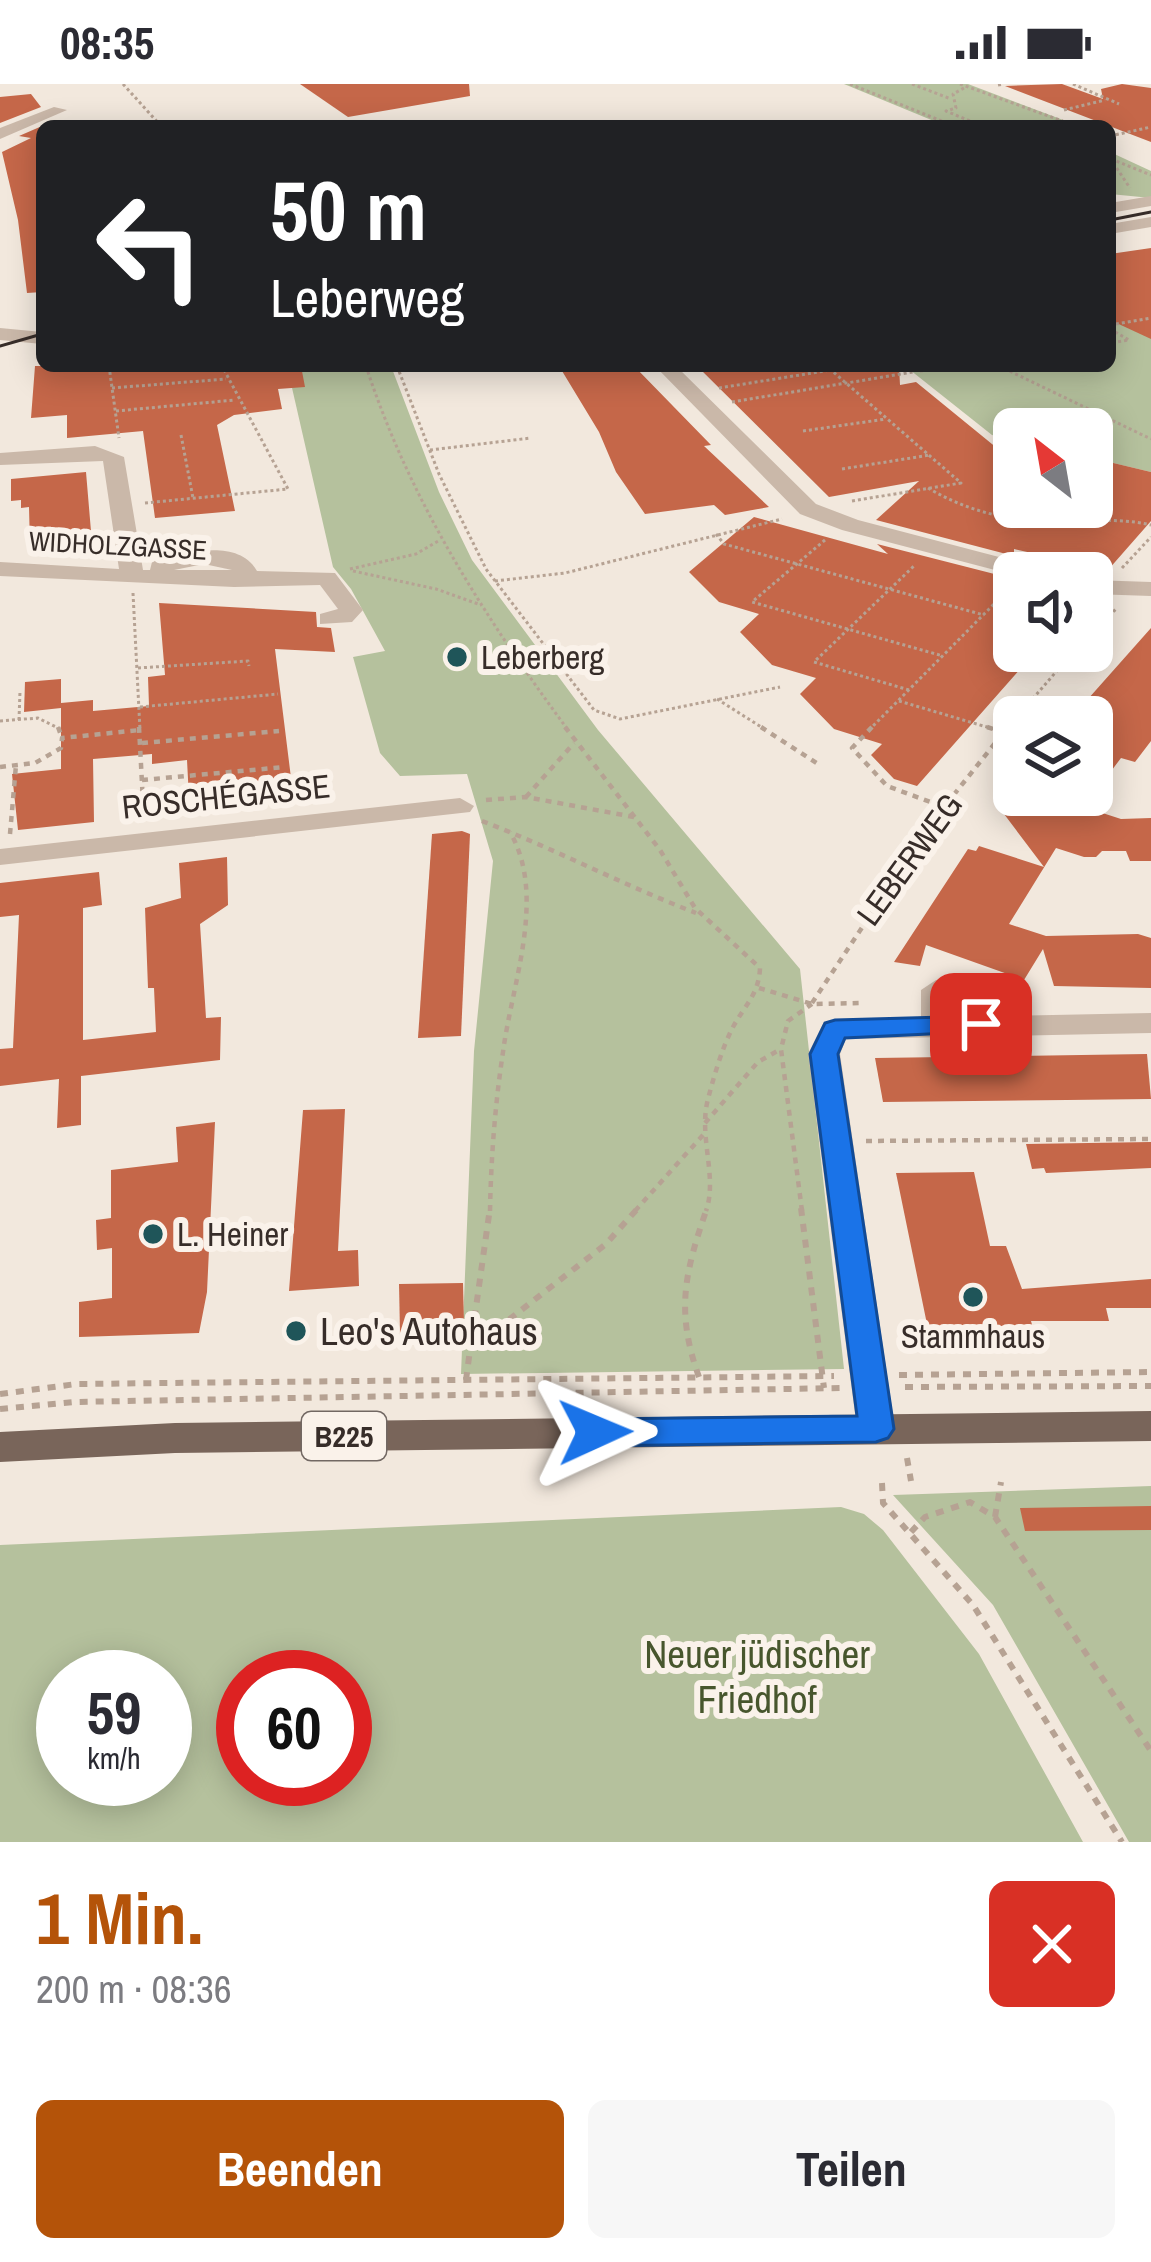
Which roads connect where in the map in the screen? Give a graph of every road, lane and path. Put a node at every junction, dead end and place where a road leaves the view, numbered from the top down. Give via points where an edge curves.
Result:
1 (123, 84) edge
2 (850, 84) edge
3 (912, 84) edge
4 (960, 84) edge
5 (1073, 84) edge
6 (1090, 84) edge
7 (1080, 86) edge
8 (967, 87) junction
9 (951, 99) junction
10 (1108, 99) junction
11 (1119, 104) dead end
12 (59, 110) dead end
13 (1064, 110) dead end
14 (156, 120) edge
15 (939, 120) edge
16 (968, 120) edge
17 (1059, 120) edge
18 (1151, 128) edge
19 (0, 134) edge
20 (1116, 135) edge
21 (1116, 161) edge
22 (1116, 166) edge
23 (1151, 175) edge
24 (1145, 202) edge
25 (1151, 223) edge
26 (1116, 228) edge
27 (1151, 318) edge
28 (1116, 326) edge
29 (0, 334) edge
30 (36, 337) edge
31 (110, 372) edge
32 (224, 372) edge
33 (368, 372) edge
34 (399, 372) edge
35 (671, 372) edge
36 (819, 372) edge
37 (834, 372) edge
38 (898, 372) edge
39 (1011, 372) edge
40 (226, 379) junction
41 (846, 382) junction
42 (112, 388) junction
43 (712, 389) dead end
44 (804, 389) junction
45 (811, 395) dead end
46 (762, 397) junction
47 (237, 400) junction
48 (768, 402) dead end
49 (726, 403) dead end
50 (116, 411) junction
51 (890, 418) junction
52 (803, 431) dead end
53 (181, 435) dead end
54 (531, 438) dead end
55 (1151, 439) edge
56 (113, 447) junction
57 (430, 449) junction
58 (930, 455) junction
59 (0, 459) edge
60 (842, 469) dead end
61 (928, 488) junction
62 (193, 498) junction
63 (122, 505) junction
64 (808, 509) junction
65 (782, 519) dead end
66 (1151, 525) edge
67 (715, 533) junction
68 (833, 533) dead end
69 (1151, 537) edge
70 (442, 539) junction
71 (923, 557) dead end
72 (993, 562) edge
73 (797, 564) junction
74 (0, 569) edge
75 (1113, 574) edge
76 (495, 581) junction
77 (132, 584) junction
78 (890, 589) junction
79 (1113, 589) edge
80 (1151, 590) edge
81 (481, 605) junction
82 (993, 606) edge
83 (984, 615) junction
84 (329, 619) dead end
85 (848, 629) junction
86 (943, 656) junction
87 (249, 666) dead end
88 (138, 668) junction
89 (1056, 672) edge
90 (780, 687) dead end
91 (909, 690) junction
92 (20, 691) dead end
93 (278, 694) dead end
94 (1035, 696) edge
95 (717, 699) junction
96 (899, 701) junction
97 (140, 706) junction
98 (19, 720) junction
99 (0, 722) edge
100 (140, 730) junction
101 (993, 730) edge
102 (280, 731) dead end
103 (62, 738) junction
104 (141, 743) junction
105 (574, 743) junction
106 (993, 747) edge
107 (818, 764) dead end
108 (16, 765) junction
109 (0, 767) edge
110 (285, 767) dead end
111 (142, 780) junction
112 (526, 797) junction
113 (470, 807) junction
114 (944, 807) junction
115 (634, 818) junction
116 (510, 832) junction
117 (145, 841) junction
118 (5, 845) edge
119 (702, 914) junction
120 (759, 988) junction
121 (936, 990) dead end
122 (823, 1017) junction
123 (1151, 1023) edge
124 (939, 1025) junction
125 (781, 1049) junction
126 (705, 1123) junction
127 (703, 1135) junction
128 (1151, 1139) edge
129 (837, 1142) junction
130 (470, 1350) junction
131 (1151, 1372) edge
132 (823, 1376) junction
133 (698, 1377) junction
134 (466, 1380) junction
135 (871, 1381) junction
136 (1151, 1386) edge
137 (824, 1388) junction
138 (0, 1394) edge
139 (0, 1409) edge
140 (1151, 1426) edge
141 (876, 1429) junction
142 (0, 1447) edge
143 (1001, 1482) dead end
144 (882, 1484) dead end
145 (995, 1516) junction
146 (911, 1532) junction
147 (1151, 1751) edge
148 (1123, 1842) edge

1 - 14 path
2 - 15 path
3 - 9 path
4 - 8 path
5 - 7 path
6 - 7 path
7 - 10 path
8 - 9 path
8 - 17 path
9 - 16 path via 956,108 946,111
10 - 11 path
10 - 13 path
12 - 19 street
18 - 20 path
21 - 23 path
22 - 24 path
25 - 26 street
27 - 28 path
29 - 30 street
31 - 42 path
32 - 40 path
33 - 70 path via 378,412
34 - 57 path
35 - 64 street
36 - 43 path
37 - 41 path
38 - 41 path
39 - 55 path
40 - 42 path
40 - 47 path
41 - 44 path
41 - 51 path
42 - 50 path
44 - 45 path
44 - 46 path
46 - 48 path
46 - 49 path
47 - 50 path
47 - 62 path via 288,489
50 - 56 path
51 - 52 path
51 - 58 path
53 - 62 path
54 - 57 path
56 - 59 street
56 - 63 street
57 - 76 path
58 - 60 path
58 - 61 path via 961,483
61 - 64 path
61 - 66 path via 1004,517 1071,522 1110,514
62 - 63 path
63 - 77 street
64 - 72 street
65 - 67 path
67 - 73 path via 724,544
67 - 76 path via 565,573
68 - 73 path
69 - 75 path
70 - 81 path
70 - 81 path via 416,554 350,569
71 - 78 path
73 - 78 path
73 - 85 path via 752,602
74 - 77 street, WIDHOLZGASSE
76 - 95 path via 604,717
77 - 84 street, WIDHOLZGASSE via 327,578 350,610
77 - 88 path
78 - 83 path
78 - 85 path
79 - 80 street
81 - 105 path
82 - 83 path
83 - 86 path
85 - 86 path
85 - 91 path via 814,662
86 - 91 path
87 - 88 path
88 - 97 path
89 - 94 path, LEBERWEG
90 - 95 path
91 - 96 path
92 - 98 path
93 - 97 path
95 - 107 path
96 - 101 path
96 - 114 path via 851,748 887,787
97 - 100 path
98 - 99 path
98 - 103 path via 38,718 62,729
100 - 103 path
100 - 104 path
102 - 104 path
103 - 108 path via 62,748
104 - 111 path
105 - 112 path
105 - 115 path
106 - 114 path, LEBERWEG
108 - 109 path
108 - 118 path
110 - 111 path
111 - 117 path
112 - 113 path
112 - 115 path
113 - 116 path
113 - 117 street, ROSCHÉGASSE
114 - 122 path, LEBERWEG via 820,986
115 - 119 path
116 - 119 path
116 - 130 path via 525,858 524,934 503,1048
117 - 118 street, ROSCHÉGASSE
119 - 120 path via 760,968
120 - 122 path
120 - 126 path via 715,1070
121 - 124 street
122 - 124 street
122 - 125 path, LEBERWEG via 788,1021
122 - 129 street
123 - 124 street
125 - 126 path, LEBERWEG via 758,1062
125 - 132 path
126 - 127 path
127 - 130 path via 606,1244
127 - 133 path via 710,1200 683,1279
128 - 129 path
129 - 135 street
130 - 134 path
131 - 135 path
132 - 133 path
132 - 135 path
132 - 137 path
133 - 134 path
134 - 138 path via 76,1384
135 - 136 path
135 - 137 path
135 - 141 street
137 - 139 path
140 - 141 main road, B225
141 - 142 main road, B225
143 - 145 path
144 - 146 path via 884,1503
145 - 146 path via 970,1502 925,1517
145 - 147 path
146 - 148 path via 973,1605

